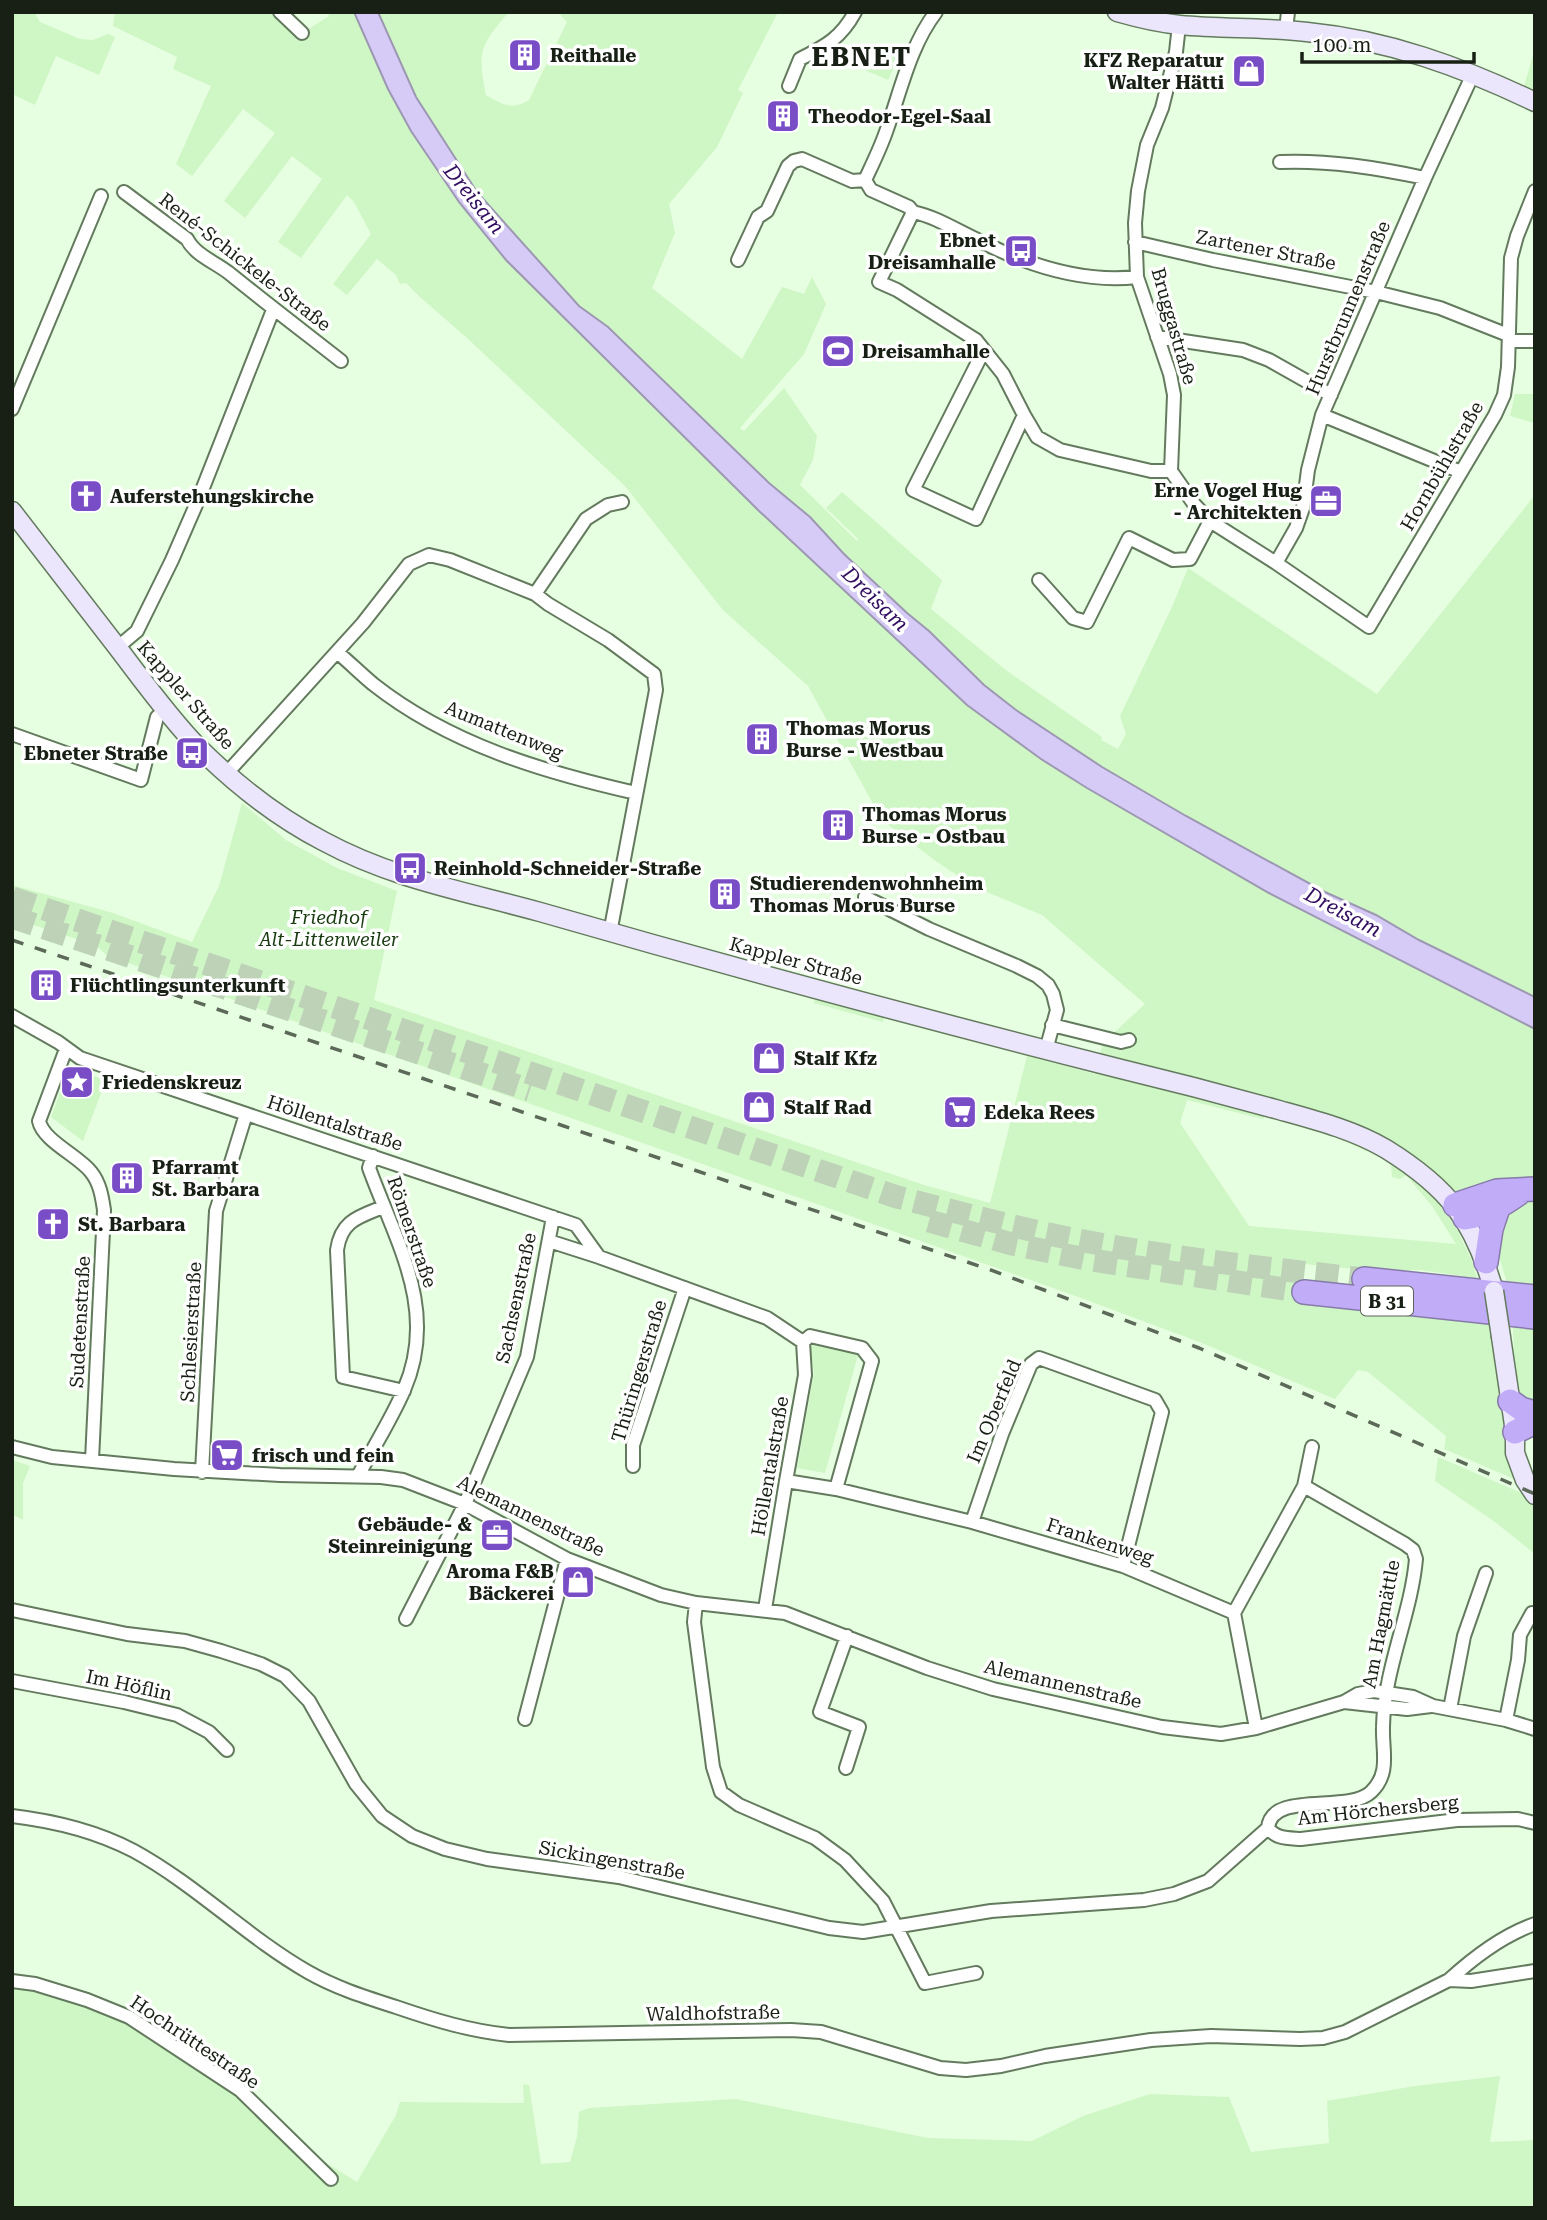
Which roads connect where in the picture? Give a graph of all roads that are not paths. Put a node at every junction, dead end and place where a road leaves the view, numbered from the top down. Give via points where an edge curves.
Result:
1 (280, 12) edge
2 (855, 12) edge
3 (936, 12) edge
4 (1117, 12) edge
5 (1287, 21) edge
6 (1179, 25) junction
7 (302, 33) dead end
8 (1473, 74) junction
9 (789, 86) dead end
10 (1535, 102) edge
11 (1280, 162) dead end
12 (1425, 178) junction
13 (865, 180) junction
14 (1535, 191) edge
15 (124, 192) dead end
16 (101, 196) dead end
17 (913, 212) junction
18 (1530, 215) edge
19 (1135, 242) junction
20 (738, 260) dead end
21 (1137, 276) junction
22 (1376, 292) junction
23 (274, 310) junction
24 (1157, 337) junction
25 (1508, 338) junction
26 (1535, 341) edge
27 (984, 350) junction
28 (341, 361) dead end
29 (1331, 395) junction
30 (12, 409) edge
31 (1024, 415) junction
32 (1322, 415) junction
33 (1171, 471) junction
34 (1461, 472) junction
35 (622, 502) dead end
36 (12, 511) edge
37 (1210, 521) junction
38 (1276, 563) junction
39 (1039, 580) dead end
40 (535, 594) junction
41 (118, 647) junction
42 (337, 652) junction
43 (166, 710) junction
44 (12, 734) edge
45 (227, 773) junction
46 (636, 793) junction
47 (865, 897) dead end
48 (610, 933) junction
49 (12, 1016) edge
50 (1052, 1025) junction
51 (1129, 1040) dead end
52 (66, 1049) junction
53 (1046, 1050) junction
54 (246, 1114) junction
55 (373, 1156) junction
56 (1530, 1190) edge
57 (383, 1207) junction
58 (1498, 1208) junction
59 (1460, 1212) junction
60 (554, 1217) junction
61 (549, 1241) junction
62 (598, 1257) junction
63 (1486, 1262) junction
64 (1364, 1279) tunnel mouth
65 (685, 1288) junction
66 (1304, 1292) tunnel mouth
67 (1531, 1296) edge
68 (1535, 1317) edge
69 (806, 1339) junction
70 (404, 1391) junction
71 (1510, 1401) junction
72 (1535, 1413) edge
73 (1528, 1430) edge
74 (12, 1447) edge
75 (1312, 1447) dead end
76 (93, 1460) junction
77 (633, 1466) dead end
78 (202, 1472) junction
79 (358, 1476) junction
80 (786, 1480) junction
81 (1535, 1480) edge
82 (1304, 1486) junction
83 (836, 1489) junction
84 (1535, 1493) edge
85 (465, 1504) junction
86 (972, 1522) junction
87 (567, 1559) junction
88 (1123, 1566) junction
89 (1486, 1573) dead end
90 (696, 1603) junction
91 (765, 1609) junction
92 (12, 1610) edge
93 (1234, 1613) junction
94 (1532, 1613) dead end
95 (406, 1619) dead end
96 (847, 1636) junction
97 (12, 1681) edge
98 (1386, 1699) junction
99 (1450, 1709) junction
100 (525, 1719) dead end
101 (1506, 1720) junction
102 (1256, 1728) junction
103 (1535, 1729) edge
104 (228, 1749) dead end
105 (846, 1768) dead end
106 (12, 1816) edge
107 (1535, 1824) edge
108 (1268, 1828) junction
109 (1535, 1924) edge
110 (895, 1927) junction
111 (1535, 1971) edge
112 (976, 1973) dead end
113 (1449, 1980) junction
114 (12, 1981) edge
115 (331, 2179) dead end

1 - 7 street
2 - 9 street via 827,46 800,59
3 - 13 street via 909,65
4 - 6 street
5 - 6 street
5 - 8 street via 1430,58
6 - 19 street, Bruggastraße via 1162,108 1141,174
8 - 10 street
8 - 12 street, Hurstbrunnenstraße
11 - 12 street via 1377,168
12 - 22 street, Hurstbrunnenstraße
13 - 17 street via 872,190
13 - 20 street via 852,181 802,159 794,161 767,211 758,217
14 - 18 street, Hornbühlstraße
15 - 23 street, René-Schickele-Straße
16 - 30 street
17 - 21 street via 1050,269 1114,280
17 - 27 street via 879,282 966,333
18 - 25 street, Hornbühlstraße via 1511,258
19 - 21 street, Bruggastraße
19 - 22 street, Zartener Straße
21 - 24 street, Bruggastraße
22 - 25 street, Zartener Straße via 1440,308
22 - 29 street, Hurstbrunnenstraße
23 - 28 street, René-Schickele-Straße
23 - 41 street via 172,560 136,631
24 - 29 street via 1243,350
24 - 33 street, Bruggastraße via 1174,395
25 - 26 street, Zartener Straße
25 - 34 street, Hornbühlstraße via 1504,395
27 - 31 street via 1003,374
27 - 31 street via 913,490 976,519
29 - 32 street, Hurstbrunnenstraße
31 - 33 street via 1037,436 1060,450 1152,471
32 - 34 street
32 - 38 street, Hurstbrunnenstraße via 1303,508
33 - 37 street
34 - 38 street, Hornbühlstraße via 1370,627
35 - 40 street via 586,519
36 - 41 street, Kappler Straße
37 - 38 street
37 - 39 street via 1189,559 1173,560 1129,538 1087,622 1073,618
40 - 42 street via 429,555 409,564
40 - 46 street via 654,674 656,690
41 - 43 street, Kappler Straße
42 - 45 street
42 - 46 street, Aumattenweg via 375,685 456,735 550,772
43 - 44 street via 157,717 141,779
43 - 45 street, Kappler Straße
45 - 48 street, Kappler Straße via 297,827 381,868
46 - 48 street
47 - 50 street via 1037,976 1054,994
48 - 53 street, Kappler Straße
49 - 52 street, Höllentalstraße
50 - 51 street
50 - 53 street
52 - 54 street, Höllentalstraße via 99,1065
52 - 76 street, Sudetenstraße via 39,1121 40,1128 91,1172 104,1210
53 - 59 street, Kappler Straße via 1333,1126 1401,1159 1439,1188
54 - 55 street, Höllentalstraße
54 - 78 street, Schlesierstraße via 216,1211
55 - 57 street, Römerstraße via 369,1168
55 - 60 street, Höllentalstraße
56 - 58 highway
56 - 59 highway via 1497,1191
57 - 70 street, Römerstraße via 417,1306 417,1345
57 - 70 street via 358,1217 339,1236 343,1377
58 - 59 highway via 1478,1216
58 - 63 highway
59 - 63 street, Kappler Straße
60 - 61 street, Sachsenstraße
60 - 62 street, Höllentalstraße via 576,1225
61 - 62 street
61 - 85 street, Sachsenstraße via 527,1357
62 - 65 street
63 - 71 street, Kappler Straße, bridge via 1498,1310
64 - 67 highway, B 31
65 - 69 street via 767,1318
65 - 77 street, Thüringerstraße via 633,1445
66 - 68 highway, B 31
69 - 80 street, Höllentalstraße via 806,1375
69 - 83 street via 862,1348 872,1361
70 - 79 street, Römerstraße
71 - 72 highway
71 - 73 street, Kappler Straße
73 - 81 street, Kappler Straße via 1525,1450
73 - 84 street, Kappler Straße via 1515,1452
74 - 76 street, Alemannenstraße via 52,1457
75 - 82 street
76 - 78 street, Alemannenstraße
78 - 79 street, Alemannenstraße
79 - 85 street, Alemannenstraße via 403,1480
80 - 83 street, Frankenweg
80 - 91 street, Höllentalstraße
82 - 93 street
82 - 98 street, Am Hagmättle via 1413,1550 1416,1566
83 - 86 street, Frankenweg
85 - 87 street, Alemannenstraße
85 - 95 street, Sachsenstraße
86 - 88 street, Frankenweg
86 - 88 street, Im Oberfeld via 1031,1364 1040,1358 1155,1400 1162,1412
87 - 90 street, Alemannenstraße via 661,1595
87 - 100 street
88 - 93 street, Frankenweg
89 - 99 street via 1464,1636
90 - 91 street, Alemannenstraße
90 - 110 street via 694,1622 713,1767 721,1792 815,1838 845,1860 883,1901
91 - 96 street, Alemannenstraße via 798,1616
92 - 110 street, Sickingenstraße via 185,1641 285,1676 309,1701 356,1784 382,1816 412,1836 445,1849 619,1877 829,1928 863,1932
93 - 102 street
94 - 101 street via 1520,1635
96 - 102 street, Alemannenstraße via 993,1689 1195,1733
96 - 105 street via 820,1712 859,1727
97 - 104 street, Im Höflin via 177,1716 209,1732
98 - 99 street, Alemannenstraße via 1406,1709
98 - 102 street, Alemannenstraße via 1345,1702
98 - 108 street, Am Hörchersberg via 1386,1767 1370,1794 1350,1801 1280,1809 1272,1814
99 - 101 street, Alemannenstraße
101 - 103 street, Alemannenstraße
106 - 113 street, Waldhofstraße via 75,1828 133,1851 277,1952 342,1990 498,2034 821,2032 940,2068 966,2070 1151,2040 1323,2038 1345,2032
107 - 108 street, Am Hörchersberg via 1518,1819 1457,1820 1301,1839 1272,1834
108 - 110 street, Sickingenstraße via 1208,1881 1174,1894 991,1911
109 - 113 street via 1507,1936
110 - 112 street via 925,1983
111 - 113 street
114 - 115 street, Hochrüttestraße via 35,1984 129,2017 240,2090

